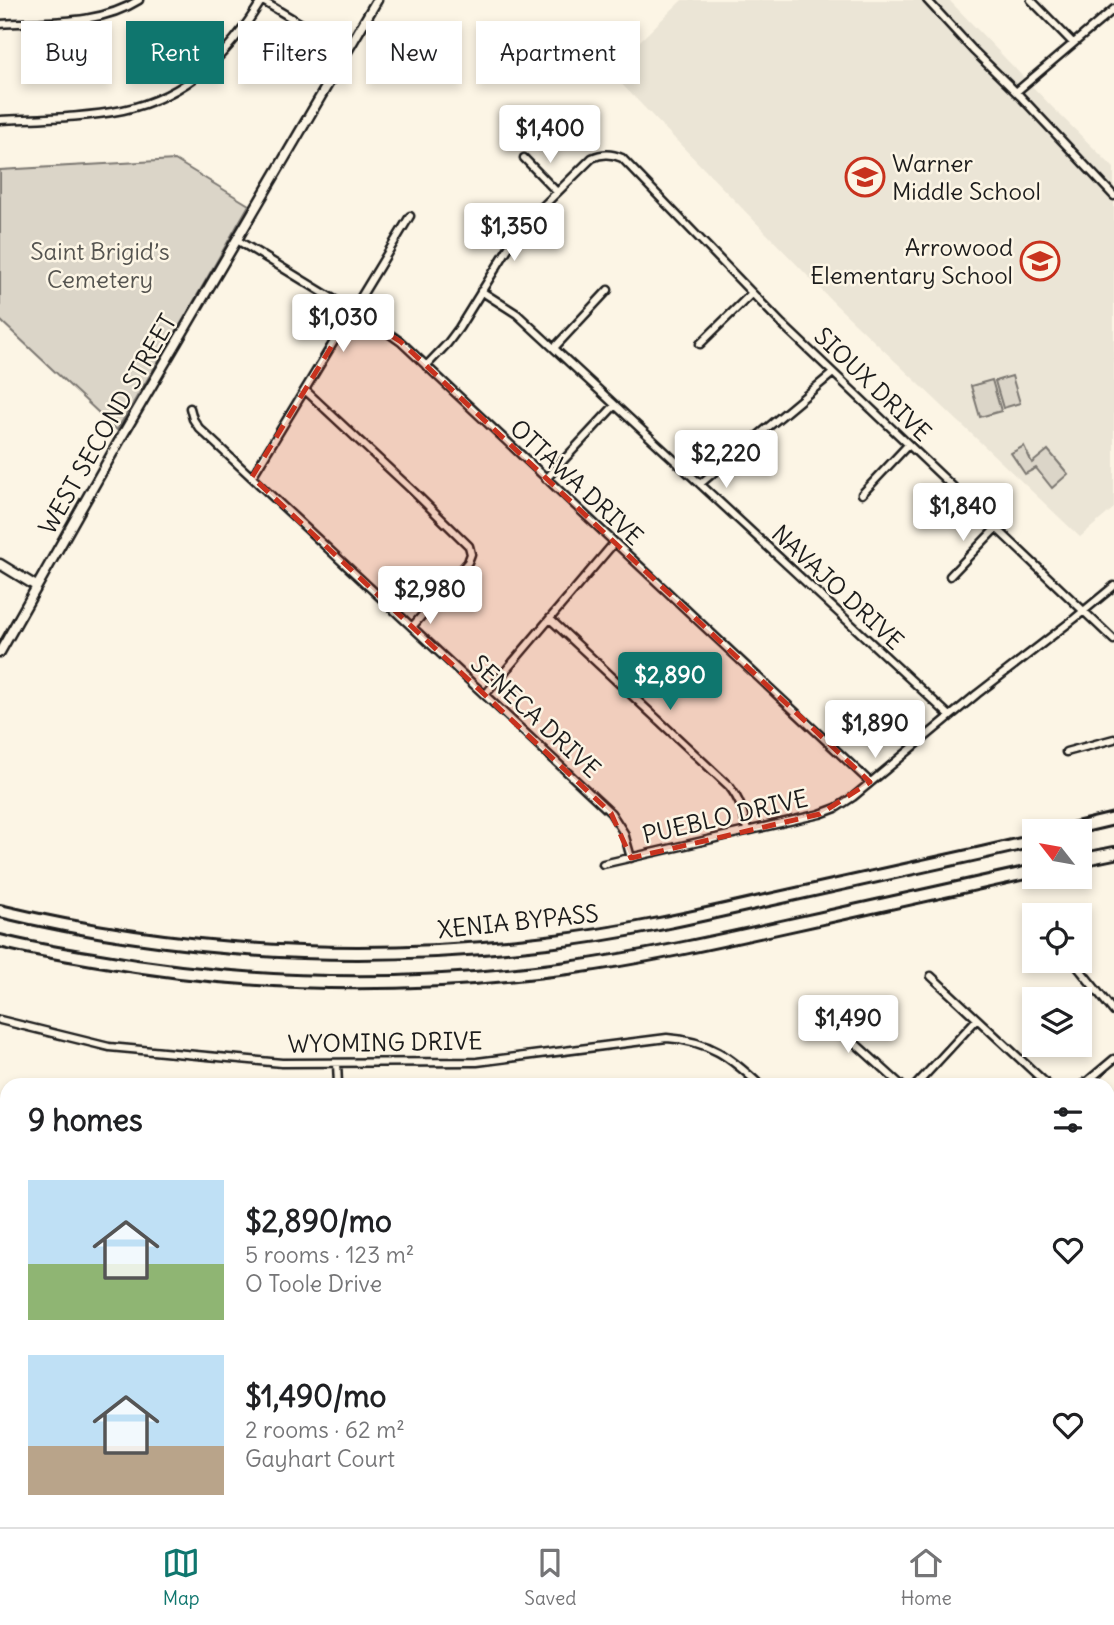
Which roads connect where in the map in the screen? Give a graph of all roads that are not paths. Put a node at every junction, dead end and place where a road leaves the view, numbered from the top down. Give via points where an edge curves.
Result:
1 (139, 0) edge
2 (262, 0) edge
3 (377, 0) edge
4 (927, 0) edge
5 (1031, 0) edge
6 (1114, 9) edge
7 (297, 21) edge
8 (0, 24) edge
9 (352, 42) edge
10 (1073, 43) junction
11 (328, 84) edge
12 (1016, 92) junction
13 (0, 120) edge
14 (524, 158) dead end
15 (556, 191) junction
16 (1114, 196) edge
17 (410, 216) dead end
18 (237, 240) junction
19 (608, 290) dead end
20 (481, 291) junction
21 (752, 293) junction
22 (353, 311) junction
23 (700, 344) dead end
24 (554, 348) junction
25 (426, 366) junction
26 (833, 373) junction
27 (305, 390) junction
28 (615, 405) junction
29 (190, 408) dead end
30 (908, 445) junction
31 (252, 477) junction
32 (546, 480) junction
33 (699, 484) junction
34 (862, 494) dead end
35 (996, 528) junction
36 (614, 543) junction
37 (0, 564) edge
38 (950, 576) dead end
39 (36, 586) junction
40 (1114, 586) edge
41 (1084, 611) junction
42 (550, 619) junction
43 (412, 627) junction
44 (1114, 640) edge
45 (0, 652) edge
46 (485, 695) junction
47 (950, 716) junction
48 (1114, 739) edge
49 (1066, 752) dead end
50 (870, 782) junction
51 (1114, 821) edge
52 (1092, 825) edge
53 (1092, 827) edge
54 (747, 831) junction
55 (1022, 843) edge
56 (1114, 855) edge
57 (631, 858) junction
58 (1092, 858) edge
59 (603, 864) dead end
60 (1022, 874) edge
61 (0, 912) edge
62 (0, 941) edge
63 (1083, 973) edge
64 (931, 976) dead end
65 (813, 1005) dead end
66 (1114, 1012) edge
67 (977, 1019) junction
68 (0, 1020) edge
69 (1114, 1059) edge
70 (337, 1063) junction
71 (338, 1078) edge
72 (752, 1078) edge
73 (893, 1078) edge
74 (922, 1078) edge
75 (1040, 1078) edge
76 (1091, 1078) edge

1 - 8 street via 102,17
2 - 7 street
2 - 13 street via 217,60 154,100 102,114
3 - 9 main road, WEST SECOND STREET
4 - 12 street
5 - 10 street
6 - 10 street
10 - 12 street
11 - 18 main road, WEST SECOND STREET
12 - 16 street
14 - 15 street
15 - 20 street via 520,229
15 - 21 street, SIOUX DRIVE via 592,158 610,154 622,158
17 - 22 street
18 - 22 street, OTTAWA DRIVE
18 - 39 main road, WEST SECOND STREET
19 - 24 street
20 - 24 street, NAVAJO DRIVE via 517,314
20 - 25 street via 459,328
21 - 23 street
21 - 26 street, SIOUX DRIVE
22 - 25 street, OTTAWA DRIVE via 394,337
22 - 27 street
24 - 28 street, NAVAJO DRIVE
25 - 32 street, OTTAWA DRIVE
26 - 30 street, SIOUX DRIVE
26 - 33 street
27 - 31 street
27 - 43 street via 469,546 468,562
28 - 32 street
28 - 33 street, NAVAJO DRIVE
29 - 31 street, SENECA DRIVE via 199,428
30 - 34 street
30 - 35 street, SIOUX DRIVE
31 - 43 street, SENECA DRIVE
32 - 36 street, OTTAWA DRIVE
33 - 47 street, NAVAJO DRIVE
35 - 38 street
35 - 41 street, SIOUX DRIVE
36 - 42 street
36 - 50 street, OTTAWA DRIVE
37 - 39 main road
39 - 45 main road, WEST SECOND STREET
40 - 41 street, PUEBLO DRIVE
41 - 44 street, SIOUX DRIVE
41 - 47 street, PUEBLO DRIVE
42 - 46 street
42 - 54 street via 729,786 739,800
43 - 46 street, SENECA DRIVE
46 - 57 street, SENECA DRIVE via 611,813 624,832
47 - 50 street, PUEBLO DRIVE
48 - 49 street
50 - 54 street, PUEBLO DRIVE via 846,802 820,814
51 - 52 highway
51 - 53 highway
54 - 57 street, PUEBLO DRIVE
55 - 61 highway, XENIA BYPASS via 618,931 455,950 345,953 225,948 82,929
56 - 58 highway
57 - 59 street, PUEBLO DRIVE
60 - 62 highway, XENIA BYPASS via 663,953 556,970 462,978 325,982 242,978 139,967
63 - 66 street
64 - 67 street
65 - 73 street
67 - 74 street
67 - 75 street
68 - 70 street, WYOMING DRIVE via 123,1049 272,1063
69 - 76 street
70 - 71 street
70 - 72 street, WYOMING DRIVE via 477,1062 667,1038 706,1045

